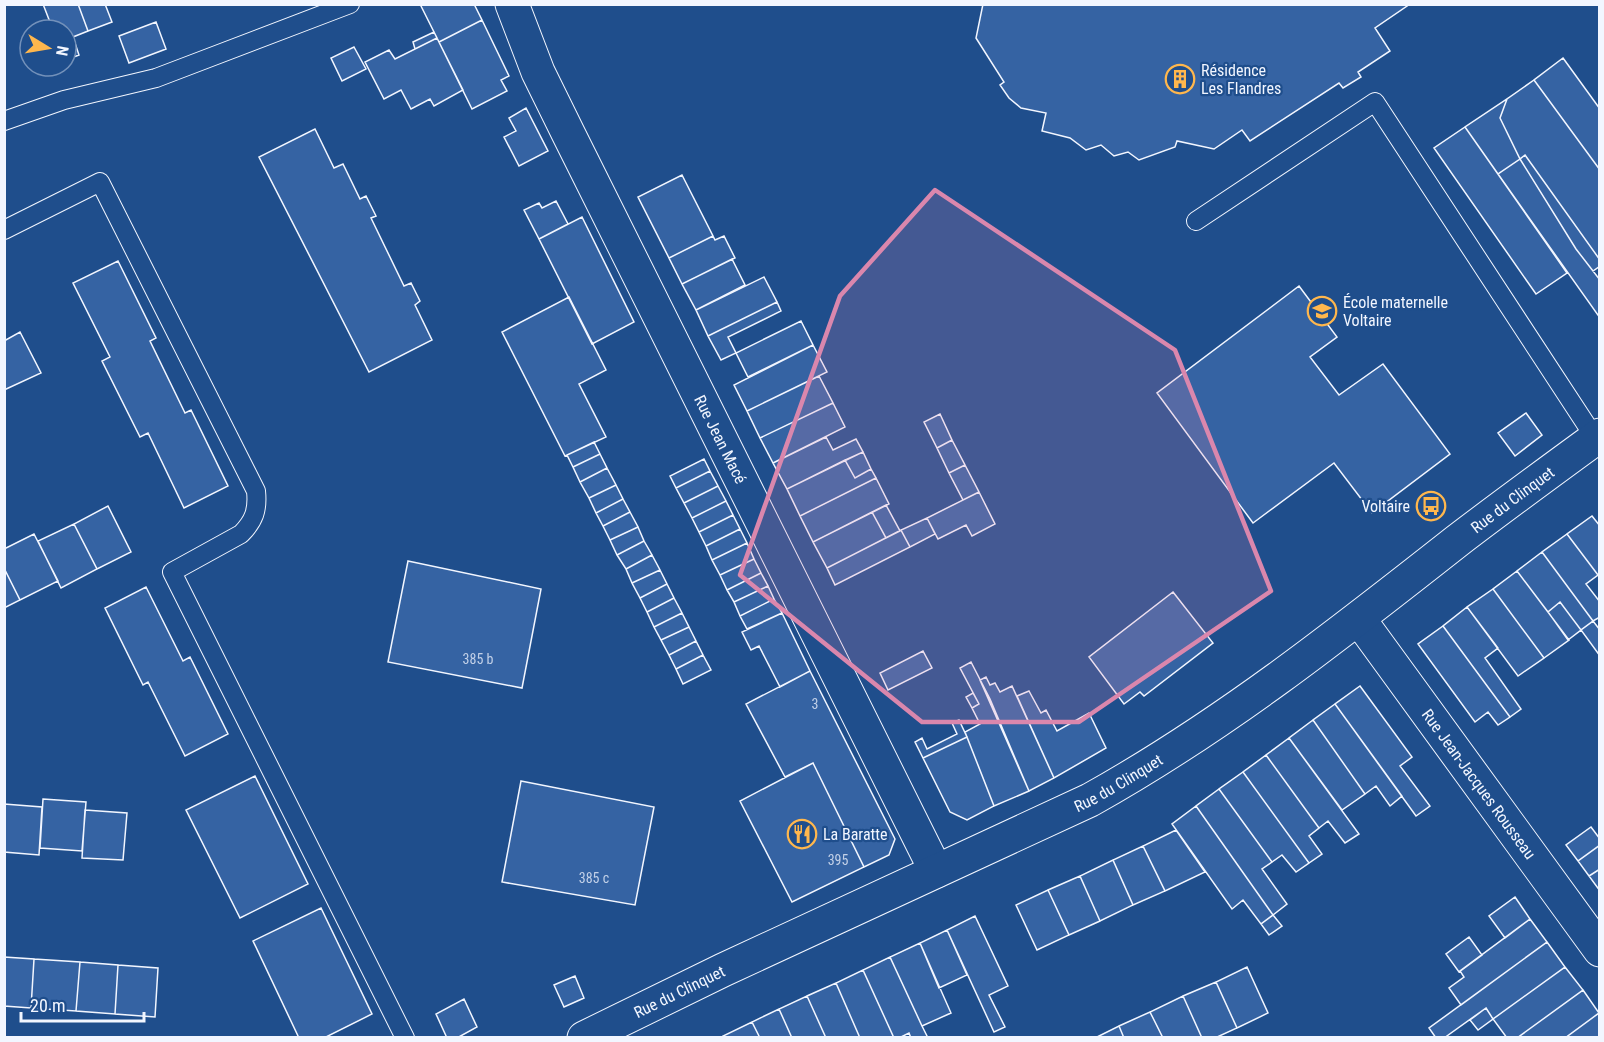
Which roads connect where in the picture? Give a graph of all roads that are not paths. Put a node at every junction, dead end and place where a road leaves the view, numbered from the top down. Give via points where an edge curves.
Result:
1 (350, 4) edge
2 (512, 4) edge
3 (4, 121) edge
4 (1196, 221) dead end
5 (4, 230) edge
6 (1597, 437) edge
7 (1359, 619) junction
8 (936, 871) junction
9 (1599, 950) edge
10 (405, 1038) edge
11 (584, 1038) edge

1 - 3 lane via 156,78 64,100
2 - 8 street, Rue Jean Macé via 548,92
4 - 6 lane via 1375,102
5 - 10 lane via 100,182 256,491 258,509 241,534 172,572
6 - 7 street, Rue du Clinquet
7 - 8 street, Rue du Clinquet via 1142,771 1090,801
7 - 9 street, Rue Jean-Jacques Rousseau
8 - 11 street, Rue du Clinquet

